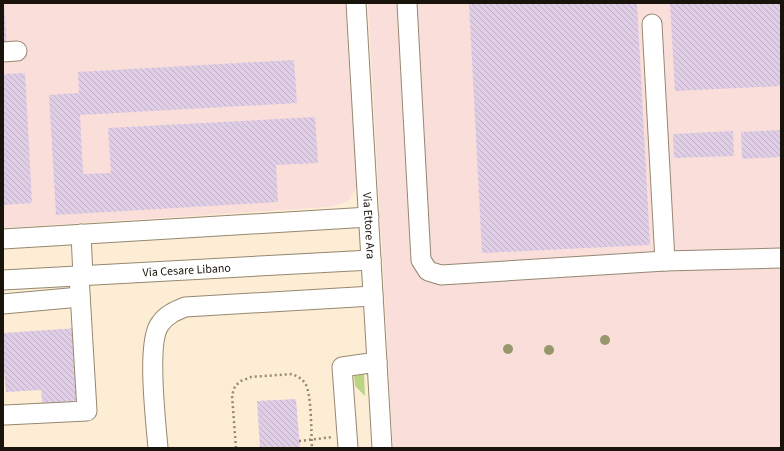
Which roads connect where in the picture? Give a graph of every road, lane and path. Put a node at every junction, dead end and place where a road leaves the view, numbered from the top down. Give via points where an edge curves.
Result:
1 (356, 3) edge
2 (407, 3) edge
3 (652, 24) dead end
4 (369, 217) junction
5 (81, 234) junction
6 (3, 239) edge
7 (781, 258) edge
8 (371, 260) junction
9 (665, 261) junction
10 (81, 276) junction
11 (3, 280) edge
12 (373, 296) junction
13 (80, 297) junction
14 (3, 304) edge
15 (377, 362) junction
16 (5, 415) dead end
17 (312, 440) junction
18 (299, 441) dead end
19 (347, 442) edge
20 (158, 448) edge
21 (236, 448) edge
22 (312, 448) edge
23 (382, 448) edge

1 - 4 street, Via Ettore Ara
2 - 9 street via 421,260 428,271 441,275
3 - 9 street
4 - 5 street
4 - 8 street, Via Ettore Ara
5 - 6 street
5 - 10 street
7 - 9 street
8 - 10 street, Via Cesare Libano
8 - 12 street, Via Ettore Ara
10 - 11 street, Via Cesare Libano
10 - 13 street
12 - 15 street, Via Ettore Ara
12 - 20 street via 193,306 171,313 159,324 154,336 152,354
13 - 14 street
13 - 16 street via 87,411
15 - 19 street via 342,367
15 - 23 street, Via Ettore Ara
17 - 18 path
17 - 19 path
17 - 21 path via 308,393 305,383 299,376 292,374 251,377 235,386 232,395
17 - 22 path

